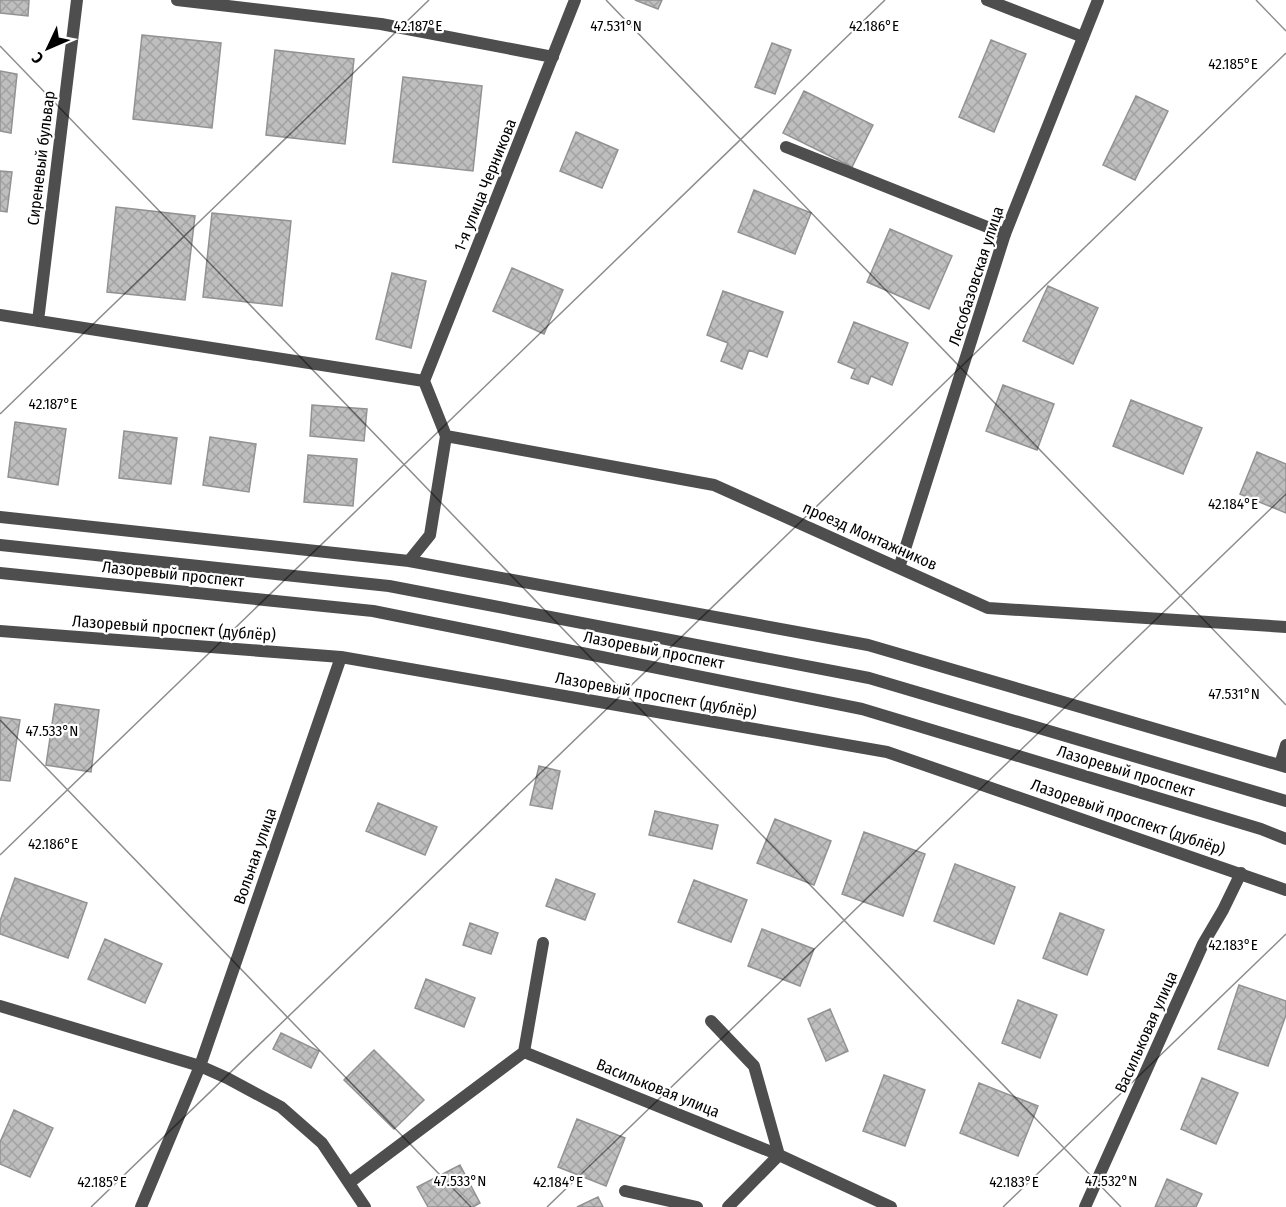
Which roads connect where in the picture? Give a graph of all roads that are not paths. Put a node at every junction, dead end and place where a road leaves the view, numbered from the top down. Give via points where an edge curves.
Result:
1 (77, 0) edge
2 (177, 0) edge
3 (575, 0) edge
4 (987, 0) edge
5 (1098, 0) edge
6 (1083, 37) junction
7 (553, 57) junction
8 (786, 147) dead end
9 (1005, 234) junction
10 (0, 315) edge
11 (38, 321) junction
12 (424, 381) junction
13 (446, 436) junction
14 (0, 517) edge
15 (0, 545) edge
16 (409, 561) junction
17 (899, 568) junction
18 (0, 573) edge
19 (1286, 627) edge
20 (0, 631) edge
21 (341, 657) junction
22 (1286, 745) edge
23 (1283, 766) edge
24 (1286, 801) edge
25 (1286, 838) edge
26 (1241, 873) junction
27 (1286, 890) edge
28 (543, 943) dead end
29 (0, 1006) edge
30 (711, 1021) dead end
31 (524, 1052) junction
32 (200, 1066) junction
33 (779, 1155) junction
34 (349, 1183) junction
35 (626, 1191) dead end
36 (141, 1207) edge
37 (364, 1207) edge
38 (697, 1207) edge
39 (728, 1207) edge
40 (891, 1207) edge
41 (1086, 1207) edge

1 - 11 street, Сиреневый бульвар
2 - 7 street via 381,24
3 - 7 street, 1-я улица Черникова
4 - 6 street
5 - 6 street, Лесобазовская улица
6 - 9 street, Лесобазовская улица
7 - 12 street, 1-я улица Черникова
8 - 9 street
9 - 17 street, Лесобазовская улица
10 - 11 street
11 - 12 street
12 - 13 street
13 - 16 street via 430,535
13 - 17 street, проезд Монтажников via 714,485
14 - 16 street
15 - 24 street, Лазоревый проспект via 389,586 869,678
16 - 23 street via 868,645
17 - 19 street, проезд Монтажников via 988,608
18 - 25 street, Лазоревый проспект via 373,611 838,704
20 - 21 street, Лазоревый проспект (дублёр)
21 - 26 street, Лазоревый проспект (дублёр) via 887,752
21 - 32 street, Вольная улица
22 - 23 street
26 - 27 street, Лазоревый проспект (дублёр)
26 - 41 street, Васильковая улица via 1203,944
28 - 31 street
29 - 32 street
30 - 33 street via 754,1066
31 - 33 street, Васильковая улица
31 - 34 street
32 - 34 street via 281,1107 322,1143
32 - 36 street, Вольная улица
33 - 39 street
33 - 40 street, Васильковая улица
34 - 37 street
35 - 38 street

